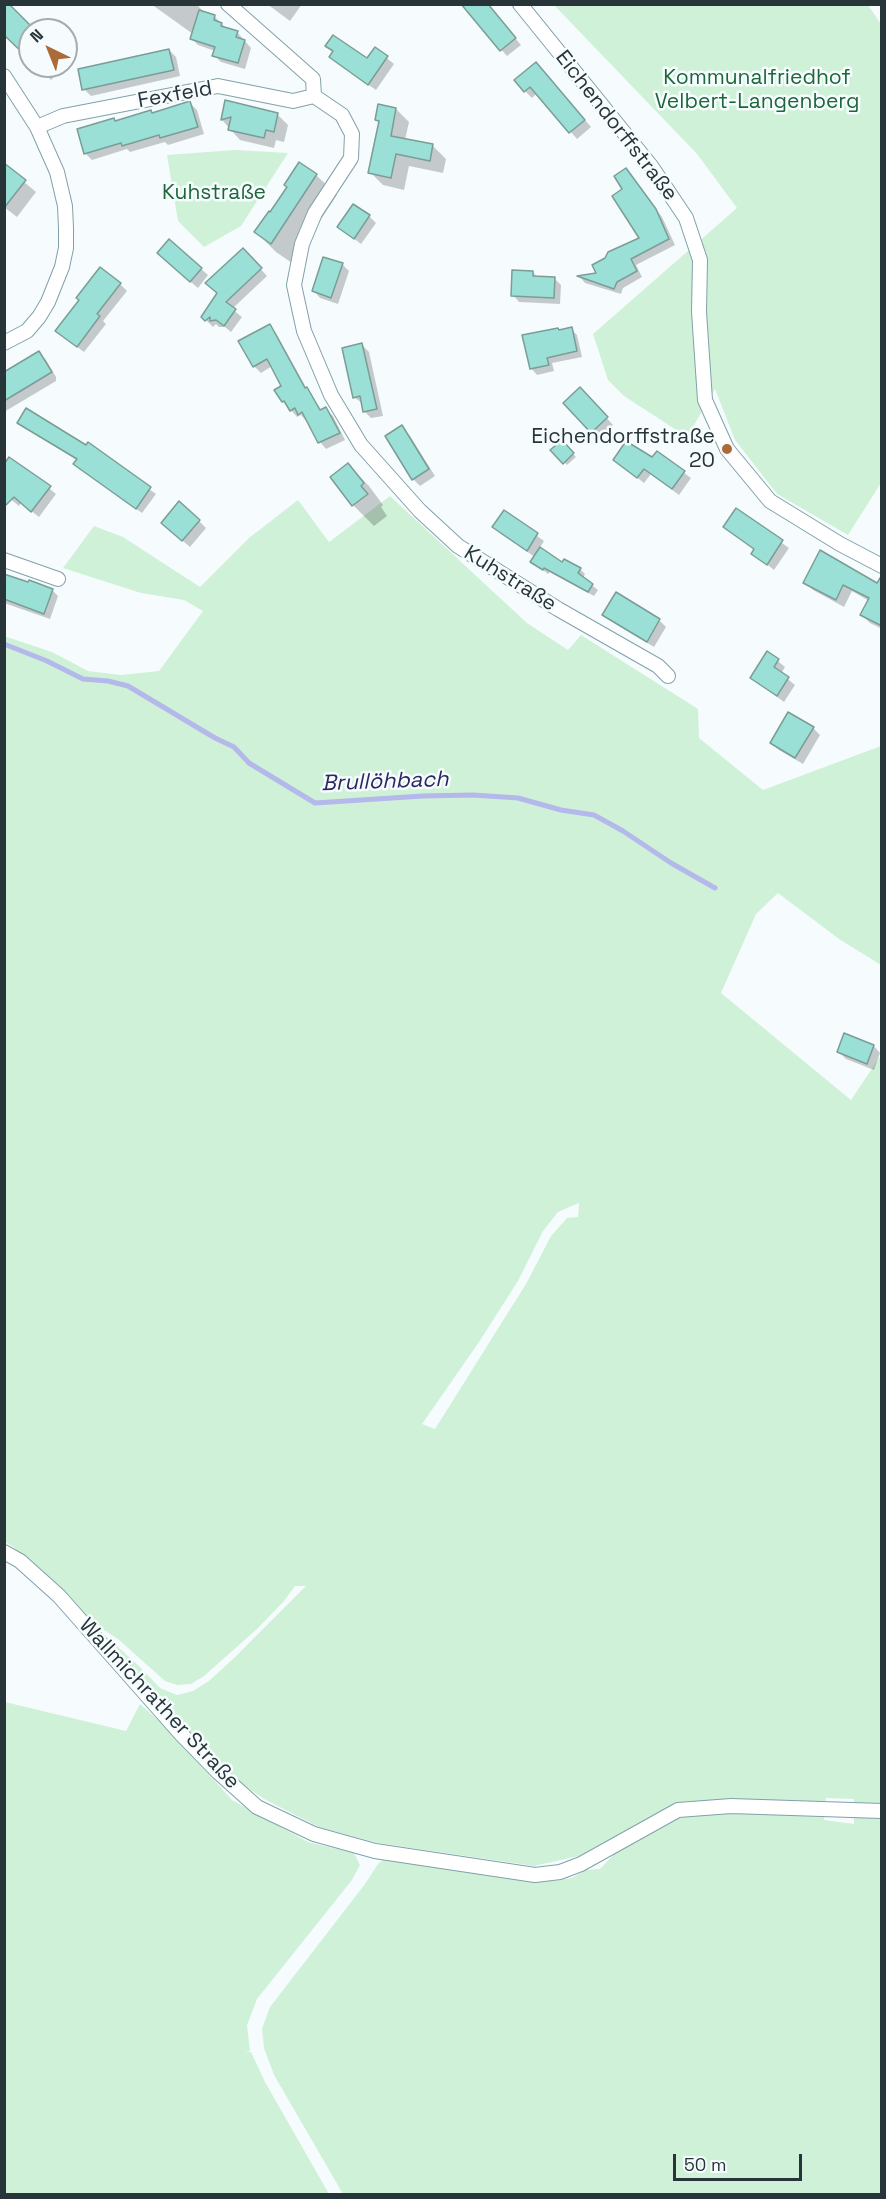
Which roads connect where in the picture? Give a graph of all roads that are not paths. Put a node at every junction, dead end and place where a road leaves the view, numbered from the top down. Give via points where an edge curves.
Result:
1 (228, 4) edge
2 (520, 4) edge
3 (6, 81) edge
4 (314, 96) junction
5 (37, 127) junction
6 (4, 343) edge
7 (4, 560) edge
8 (882, 566) edge
9 (58, 579) dead end
10 (668, 676) dead end
11 (4, 1552) edge
12 (882, 1811) edge

1 - 4 street via 313,79
2 - 8 street, Eichendorffstraße via 651,166 686,218 700,260 705,400 727,449 770,501
3 - 5 street
4 - 5 street, Fexfeld via 293,101 218,87 63,116
4 - 10 street, Kuhstraße via 342,115 352,134 351,158 315,213 302,244 294,285 304,331 326,385 361,445 420,511 458,546 658,666
5 - 6 street via 62,191 66,248 56,285 39,317 27,331
7 - 9 street
11 - 12 street, Wallmichrather Straße via 59,1596 218,1772 257,1807 314,1834 375,1851 535,1875 561,1872 581,1864 678,1810 731,1806

